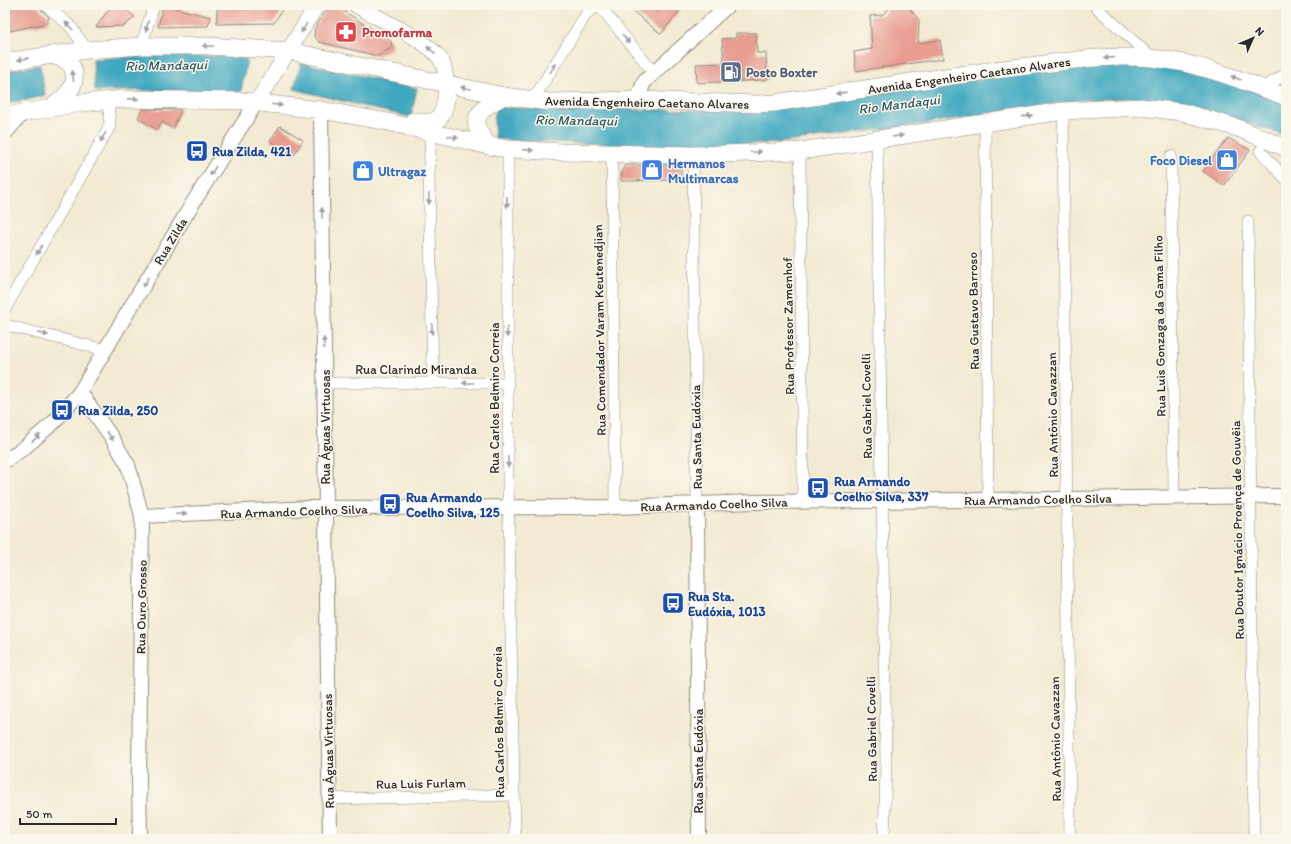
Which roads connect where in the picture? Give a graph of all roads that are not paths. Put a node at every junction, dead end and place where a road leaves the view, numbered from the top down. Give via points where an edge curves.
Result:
1 (46, 5) edge
2 (154, 5) edge
3 (317, 5) edge
4 (356, 5) edge
5 (728, 5) edge
6 (1094, 5) edge
7 (141, 46) junction
8 (87, 50) junction
9 (289, 51) junction
10 (56, 56) junction
11 (1152, 58) junction
12 (5, 62) edge
13 (654, 73) junction
14 (1286, 74) edge
15 (446, 84) junction
16 (1262, 88) junction
17 (504, 96) junction
18 (1286, 97) edge
19 (108, 100) junction
20 (637, 100) junction
21 (532, 101) junction
22 (256, 103) junction
23 (52, 107) junction
24 (321, 110) junction
25 (1063, 111) junction
26 (23, 113) junction
27 (5, 116) edge
28 (388, 122) junction
29 (985, 122) junction
30 (431, 132) junction
31 (5, 133) edge
32 (877, 140) junction
33 (489, 146) junction
34 (1286, 148) edge
35 (508, 149) junction
36 (800, 151) junction
37 (1260, 151) dead end
38 (612, 154) junction
39 (693, 155) junction
40 (1171, 156) dead end
41 (1286, 179) edge
42 (1248, 221) dead end
43 (5, 309) edge
44 (5, 325) edge
45 (105, 350) junction
46 (324, 383) junction
47 (433, 383) junction
48 (507, 383) junction
49 (80, 392) junction
50 (5, 461) edge
51 (1251, 496) junction
52 (1286, 496) edge
53 (1174, 497) junction
54 (988, 499) junction
55 (1067, 499) junction
56 (803, 501) junction
57 (882, 501) junction
58 (696, 504) junction
59 (615, 506) junction
60 (509, 507) junction
61 (325, 508) junction
62 (142, 516) junction
63 (514, 795) junction
64 (329, 799) junction
65 (140, 839) edge
66 (330, 839) edge
67 (515, 839) edge
68 (699, 839) edge
69 (884, 839) edge
70 (1070, 839) edge
71 (1254, 839) edge

8 -> 1 street via 70,27
2 -> 7 street
3 -> 9 main road, Rua Zilda
15 -> 4 main road via 442,61 431,49
5 - 13 street
6 - 11 street
7 - 8 main road, Avenida Engenheiro Caetano Alvares
9 -> 7 main road, Avenida Engenheiro Caetano Alvares via 207,46
8 - 10 main road, Avenida Engenheiro Caetano Alvares
9 - 15 main road, Avenida Engenheiro Caetano Alvares
9 - 22 main road, Rua Zilda
10 -> 12 main road, Avenida Engenheiro Caetano Alvares
23 -> 10 main road via 66,96 74,80 72,67
16 -> 11 main road, Avenida Engenheiro Caetano Alvares via 1196,65
11 -> 20 main road, Avenida Engenheiro Caetano Alvares via 1117,57 973,72 775,103
13 - 20 street via 644,82
21 -> 13 street via 587,13 595,7 602,9
14 - 16 street
17 -> 15 main road, Avenida Engenheiro Caetano Alvares
15 - 28 main road via 445,104 434,121 428,123 397,119
16 - 18 main road, Avenida Engenheiro Caetano Alvares
17 - 21 main road, Avenida Engenheiro Caetano Alvares
17 - 33 main road via 480,112 477,127
19 -> 22 main road
19 - 23 main road
19 -> 43 street via 110,126
20 - 21 main road, Avenida Engenheiro Caetano Alvares
22 -> 24 main road
22 -> 45 street, Rua Zilda
23 - 26 main road
24 - 28 main road
46 -> 24 street, Rua Águas Virtuosas
29 -> 25 main road
25 - 34 main road via 1141,107 1182,112 1238,128
25 - 55 street, Rua Antônio Cavazzan
26 - 27 main road
26 - 31 street
28 - 30 main road
32 -> 29 main road
29 - 54 street, Rua Gustavo Barroso
30 -> 33 main road
30 -> 47 street via 429,176
32 - 36 main road
32 - 57 street, Rua Gabriel Covelli
33 - 35 main road
35 -> 38 main road
35 -> 48 street, Rua Carlos Belmiro Correia
39 -> 36 main road
36 - 56 street, Rua Professor Zamenhof
37 - 41 street
38 - 39 main road
38 - 59 street, Rua Comendador Varam Keutenedjian
39 - 58 street, Rua Santa Eudóxia
40 - 53 street, Rua Luis Gonzaga da Gama Filho
42 - 51 street, Rua Doutor Ignácio Proença de Gouvêia
44 -> 45 street
45 - 49 street, Rua Zilda
46 - 47 street, Rua Clarindo Miranda
46 - 61 street, Rua Águas Virtuosas
48 -> 47 street, Rua Clarindo Miranda
48 -> 60 street, Rua Carlos Belmiro Correia
50 -> 49 street, Rua Zilda via 54,422
49 -> 62 street, Rua Ouro Grosso via 128,465
51 - 52 street, Rua Armando Coelho Silva
51 - 53 street, Rua Armando Coelho Silva
51 - 71 street, Rua Doutor Ignácio Proença de Gouvêia
53 - 55 street, Rua Armando Coelho Silva
54 - 55 street, Rua Armando Coelho Silva
54 - 57 street, Rua Armando Coelho Silva
55 - 70 street, Rua Antônio Cavazzan
56 - 57 street, Rua Armando Coelho Silva
56 - 58 street, Rua Armando Coelho Silva
57 - 69 street, Rua Gabriel Covelli via 886,766
58 - 59 street, Rua Armando Coelho Silva
58 - 68 street, Rua Santa Eudóxia
59 - 60 street, Rua Armando Coelho Silva
60 - 61 street, Rua Armando Coelho Silva
60 - 63 street, Rua Carlos Belmiro Correia
62 -> 61 street, Rua Armando Coelho Silva
61 - 64 street, Rua Águas Virtuosas
62 - 65 street, Rua Ouro Grosso
63 - 64 street, Rua Luis Furlam
63 - 67 street, Rua Carlos Belmiro Correia
64 - 66 street, Rua Águas Virtuosas

